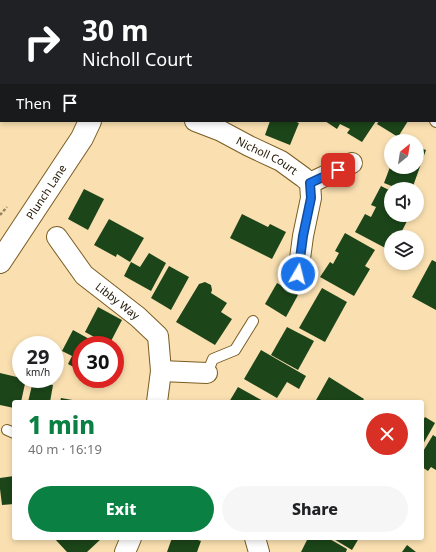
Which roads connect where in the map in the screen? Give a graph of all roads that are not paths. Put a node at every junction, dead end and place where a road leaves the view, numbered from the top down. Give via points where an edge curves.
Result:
1 (90, 122) edge
2 (201, 122) edge
3 (224, 126) edge
4 (352, 163) dead end
5 (310, 183) junction
6 (57, 237) dead end
7 (0, 262) edge
8 (298, 274) dead end
9 (253, 322) dead end
10 (161, 371) junction
11 (207, 373) joint
12 (157, 400) edge
13 (130, 540) edge
14 (256, 540) edge
15 (125, 552) edge
16 (259, 552) edge

1 - 7 street, Plunch Lane via 82,138
2 - 3 street, Nicholl Court
3 - 5 street, Nicholl Court via 248,146 281,161
4 - 5 street
5 - 8 street via 311,198
6 - 10 street, Libby Way via 84,275 158,336
9 - 11 lane via 235,350 213,359
10 - 11 street
10 - 12 street, Libby Way
13 - 15 street
14 - 16 street

